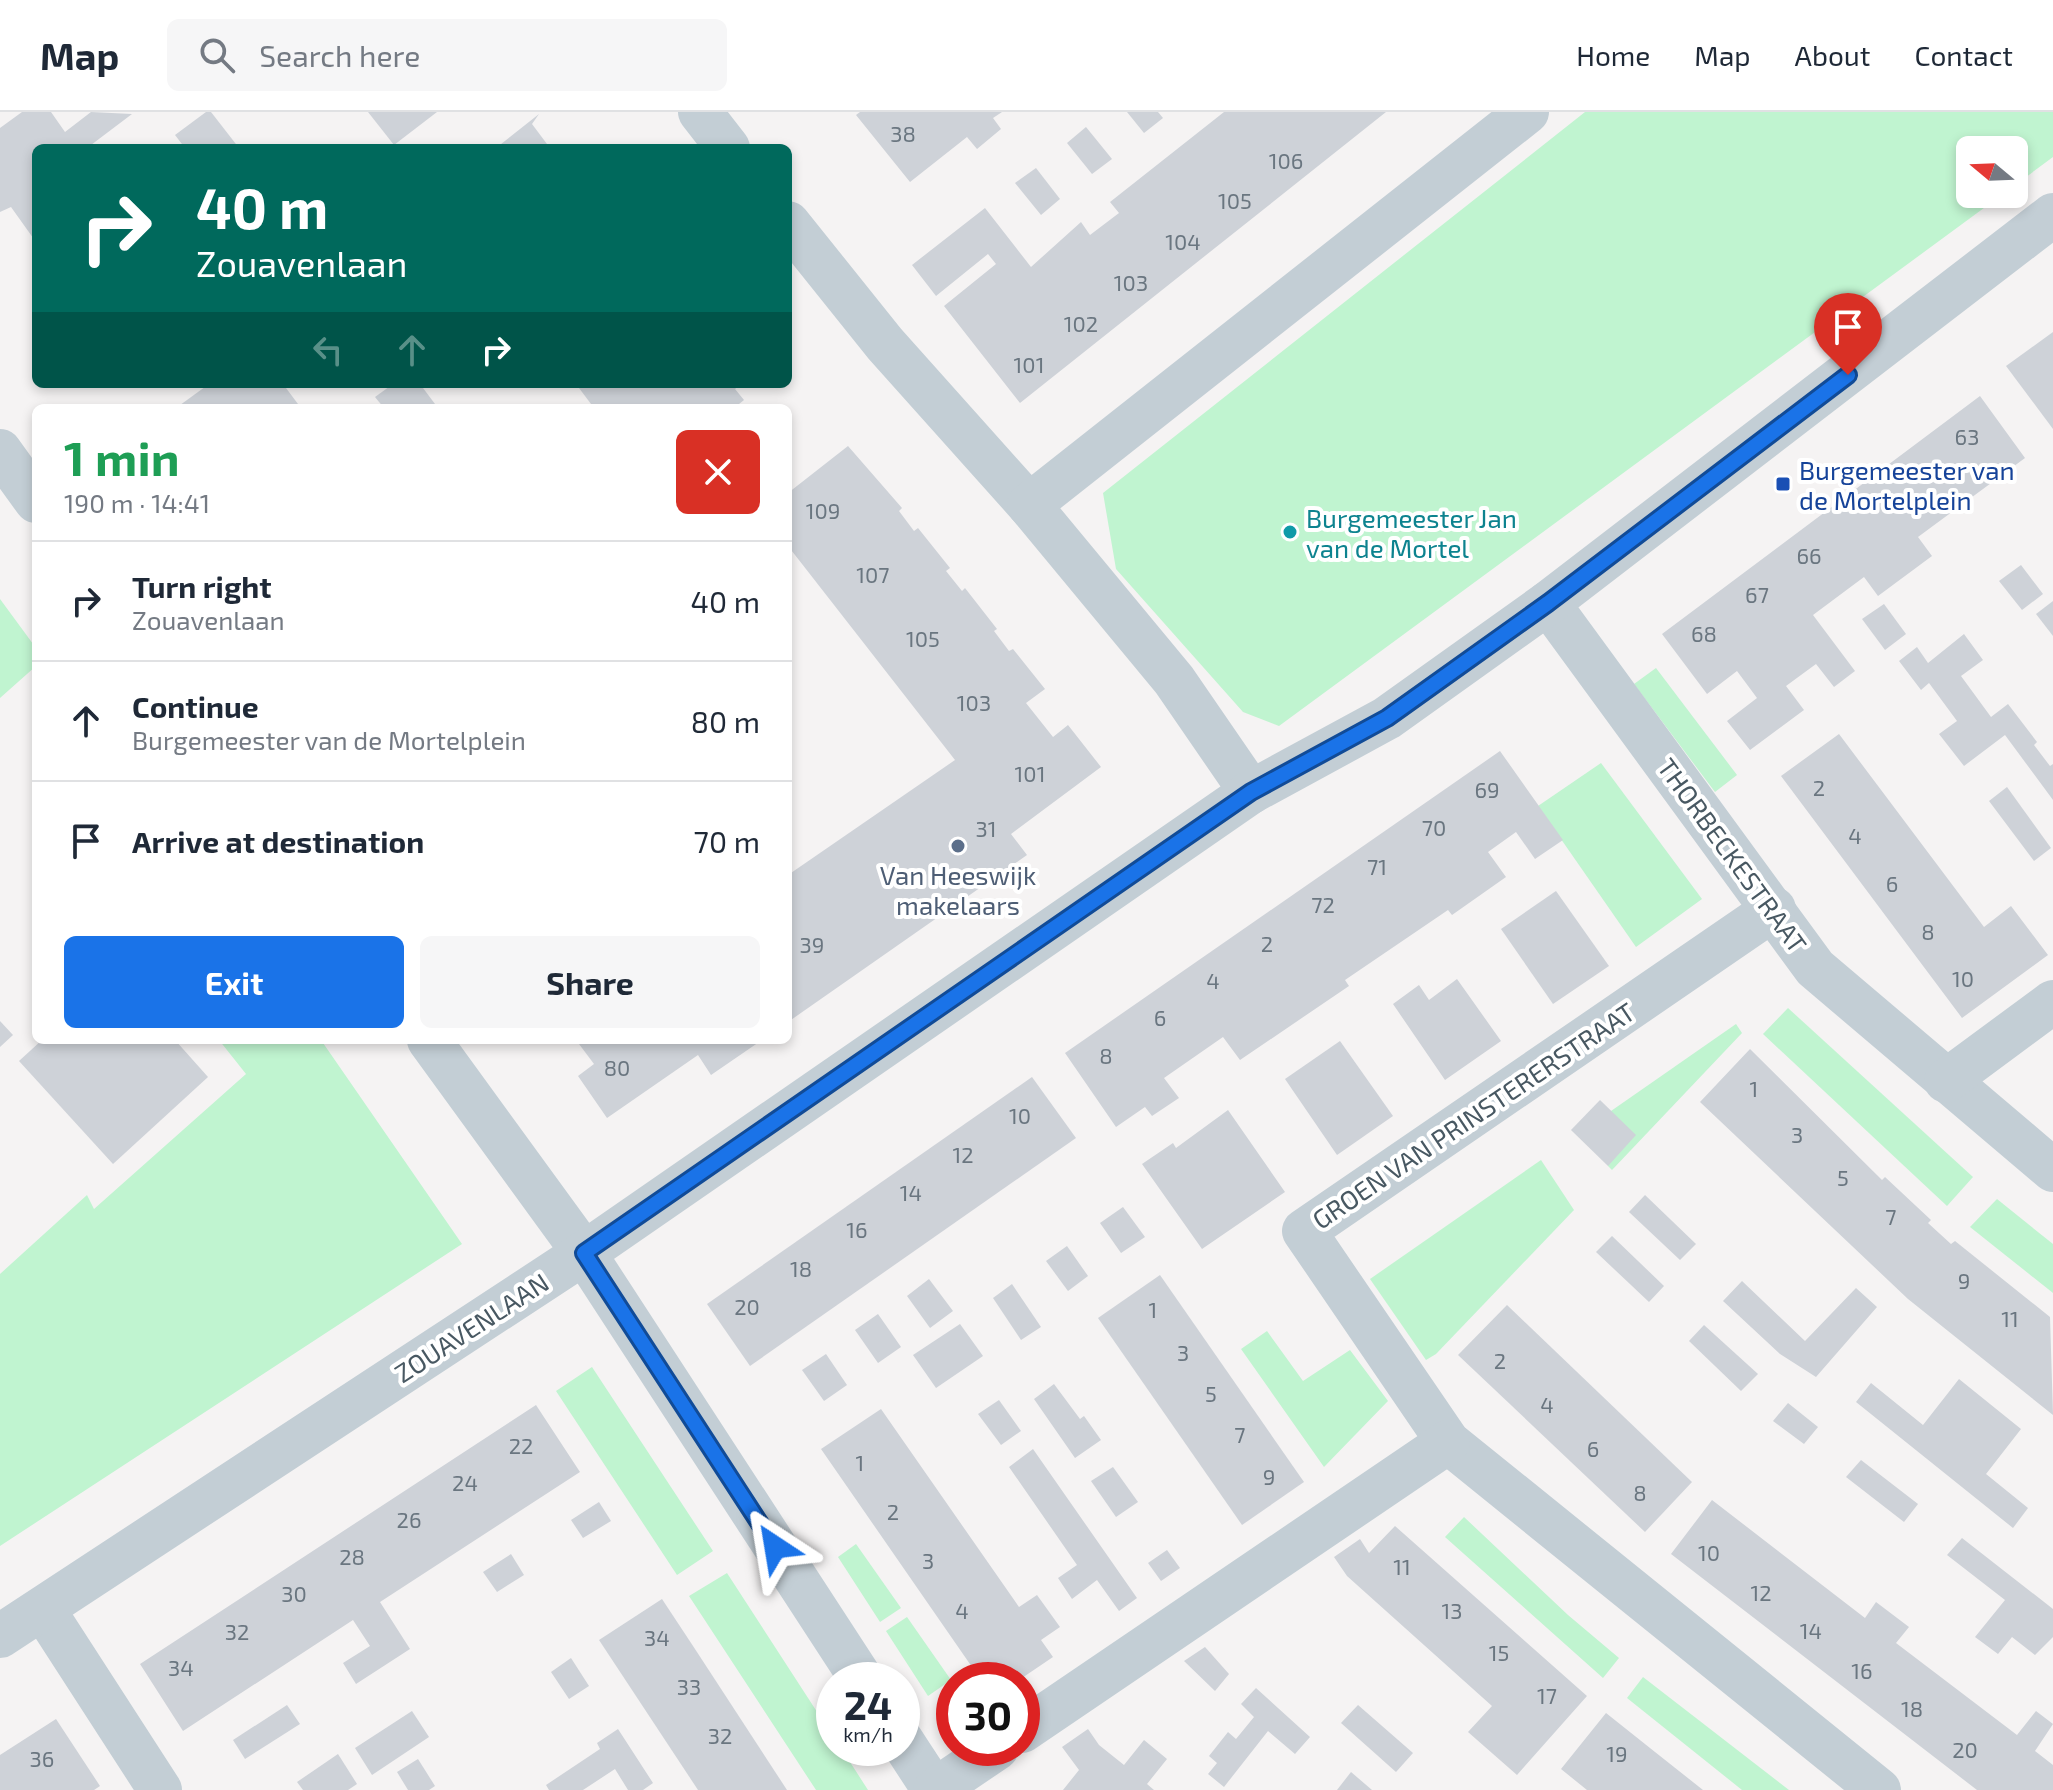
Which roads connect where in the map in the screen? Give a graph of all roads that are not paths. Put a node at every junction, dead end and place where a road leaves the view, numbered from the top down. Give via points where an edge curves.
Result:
1 (700, 112) edge
2 (1527, 112) edge
3 (725, 144) edge
4 (2053, 215) edge
5 (792, 228) edge
6 (0, 451) edge
7 (32, 495) edge
8 (1029, 505) junction
9 (1548, 603) junction
10 (1251, 792) junction
11 (1774, 909) junction
12 (2053, 1002) edge
13 (432, 1044) edge
14 (1946, 1081) junction
15 (2053, 1170) edge
16 (584, 1253) junction
17 (1448, 1442) junction
18 (43, 1609) junction
19 (0, 1636) edge
20 (850, 1662) edge
21 (1040, 1719) edge
22 (919, 1766) edge
23 (970, 1766) edge
24 (160, 1790) edge
25 (935, 1790) edge
26 (1879, 1790) edge

1 - 3 street
2 - 8 street
4 - 9 street
5 - 8 street via 885,344
6 - 7 street
8 - 10 street via 1174,680
9 - 10 street via 1387,718
9 - 11 street, THORBECKESTRAAT
10 - 16 street, ZOUAVENLAAN
11 - 14 street, THORBECKESTRAAT via 1815,968
11 - 17 street, GROEN VAN PRINSTERERSTRAAT via 1304,1231
12 - 14 street
13 - 16 street
14 - 15 street, THORBECKESTRAAT
16 - 18 street, ZOUAVENLAAN
16 - 20 street
17 - 21 street
17 - 26 street, GROEN VAN PRINSTERERSTRAAT
18 - 19 street, ZOUAVENLAAN
18 - 24 street
22 - 25 street
23 - 25 street

